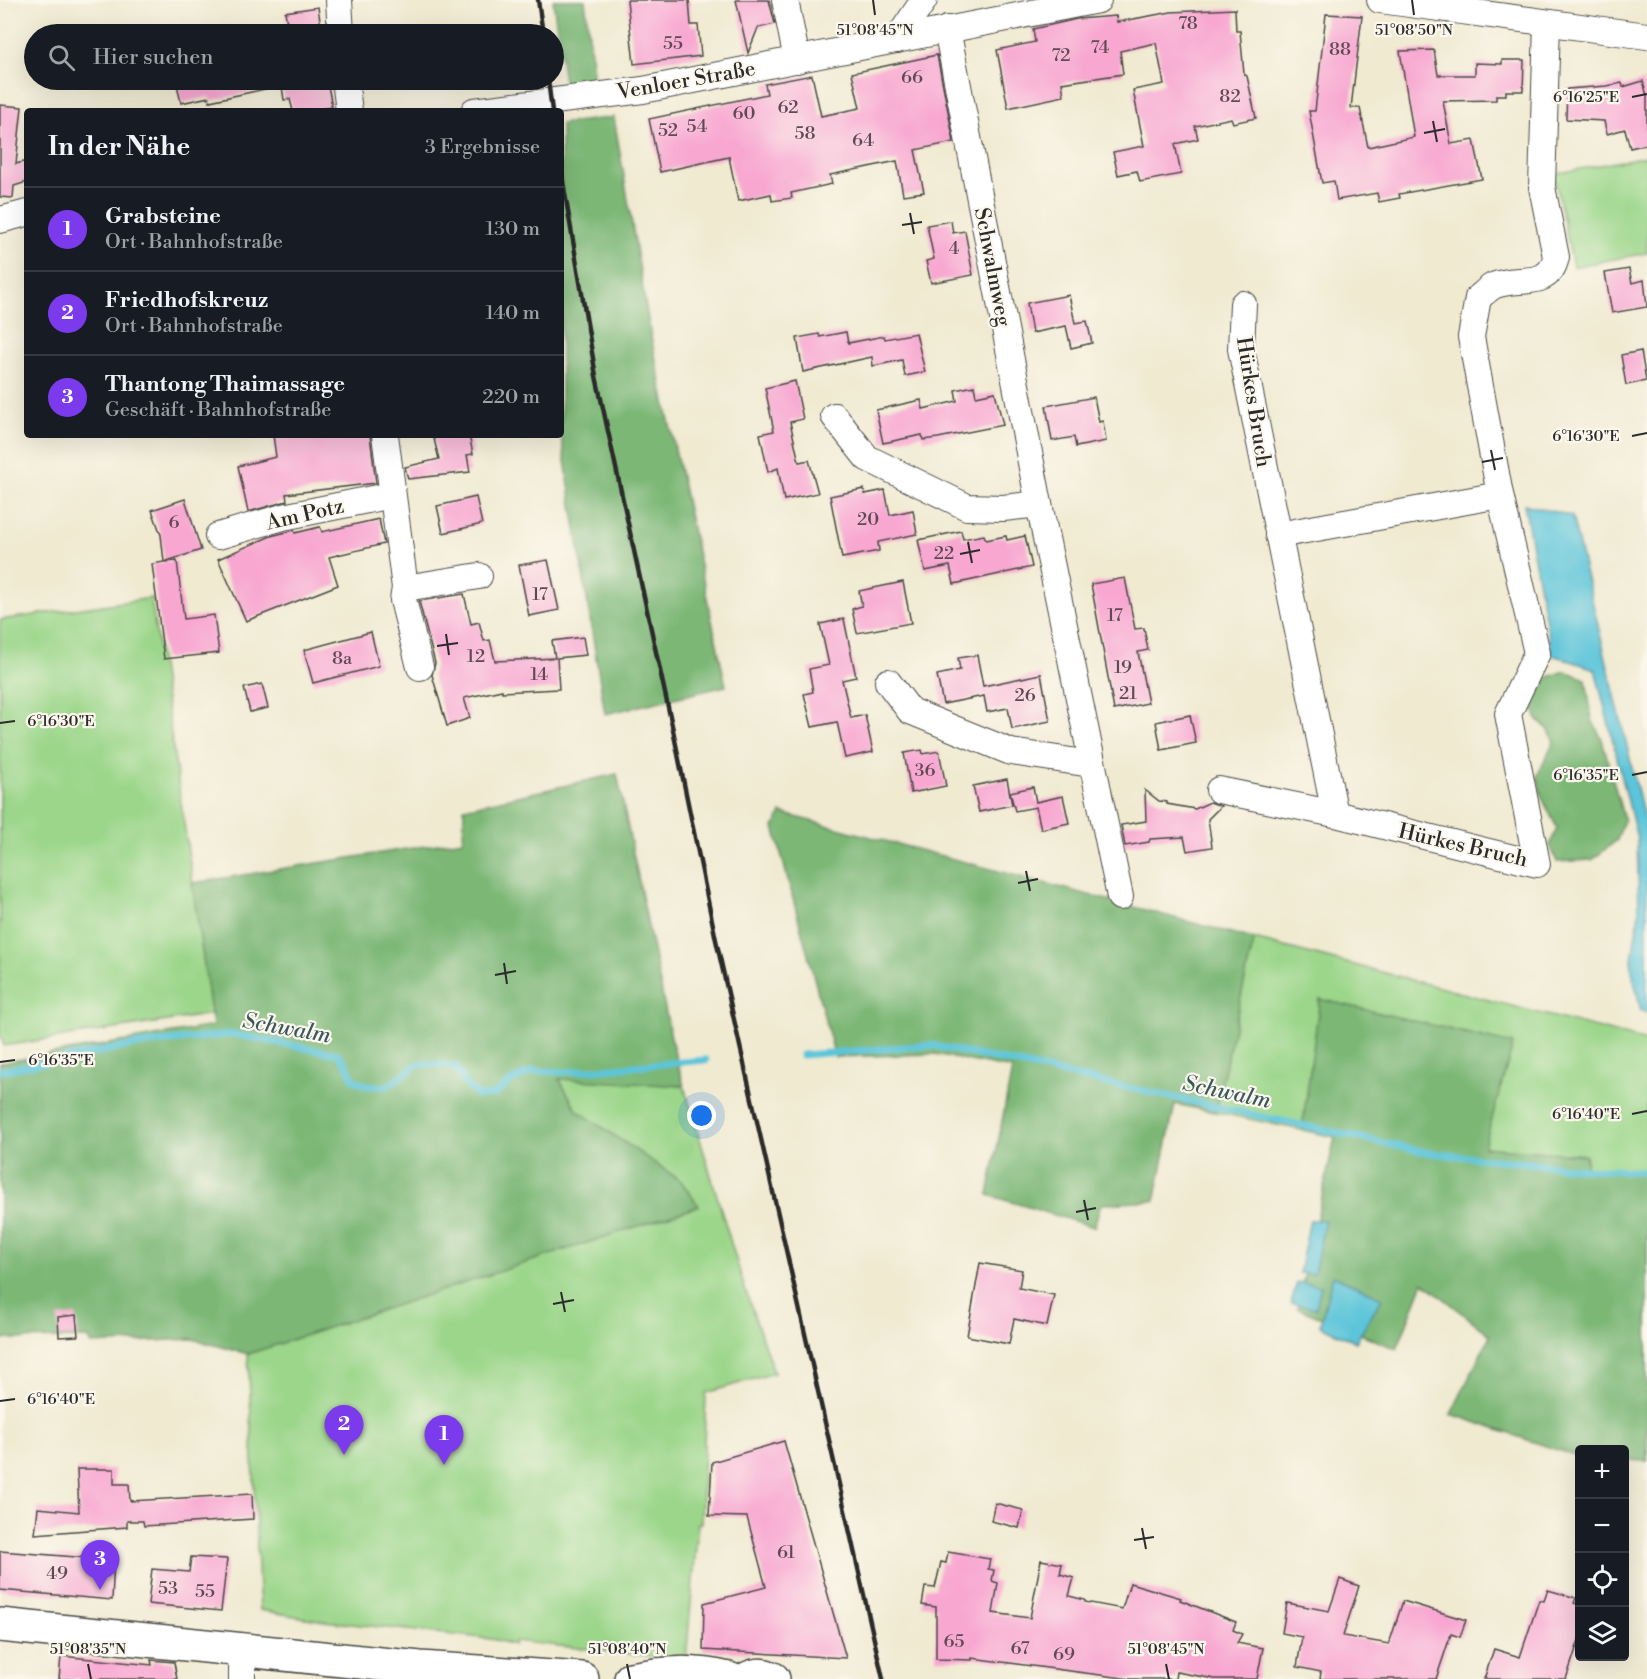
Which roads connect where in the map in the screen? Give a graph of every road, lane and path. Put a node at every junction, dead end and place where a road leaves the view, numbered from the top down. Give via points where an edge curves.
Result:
1 (339, 0) edge
2 (784, 0) edge
3 (924, 0) edge
4 (1098, 0) edge
5 (1380, 0) edge
6 (1547, 23) junction
7 (340, 24) edge
8 (947, 29) junction
9 (1647, 36) edge
10 (897, 40) junction
11 (797, 60) junction
12 (346, 90) edge
13 (349, 108) edge
14 (498, 108) edge
15 (24, 214) edge
16 (0, 220) edge
17 (1243, 304) dead end
18 (834, 416) dead end
19 (386, 438) edge
20 (392, 495) junction
21 (1500, 495) junction
22 (1039, 504) junction
23 (1278, 535) junction
24 (218, 536) dead end
25 (479, 576) dead end
26 (405, 588) junction
27 (420, 667) dead end
28 (888, 682) dead end
29 (1091, 764) junction
30 (1220, 790) dead end
31 (1335, 814) junction
32 (1120, 897) dead end
33 (0, 1625) edge
34 (242, 1664) edge
35 (582, 1679) edge
36 (631, 1679) edge
37 (729, 1679) edge
38 (747, 1679) edge
39 (773, 1679) edge

1 - 7 street
2 - 11 street
3 - 10 street
4 - 8 street, Venloer Straße
5 - 6 street
6 - 9 street
6 - 21 street, Hürkes Bruch via 1542,187 1556,257 1554,268 1545,277 1494,286 1478,298 1471,337
8 - 10 street, Venloer Straße
8 - 22 street, Schwalmweg
10 - 11 street, Venloer Straße
11 - 14 street, Venloer Straße via 643,90
12 - 13 street
15 - 16 street
17 - 23 street, Hürkes Bruch via 1241,349
18 - 22 street via 867,458 967,507
19 - 20 street
20 - 24 street, Am Potz via 283,517
20 - 26 street
21 - 23 street
21 - 31 street, Hürkes Bruch via 1537,653 1508,714 1537,864
22 - 29 street, Schwalmweg
23 - 31 street, Hürkes Bruch
25 - 26 street
26 - 27 street via 403,600
28 - 29 street via 910,711 1000,748
29 - 32 street, Schwalmweg
30 - 31 street, Hürkes Bruch
33 - 34 street
34 - 35 street via 420,1668
36 - 37 street via 677,1672
38 - 39 street via 764,1675

